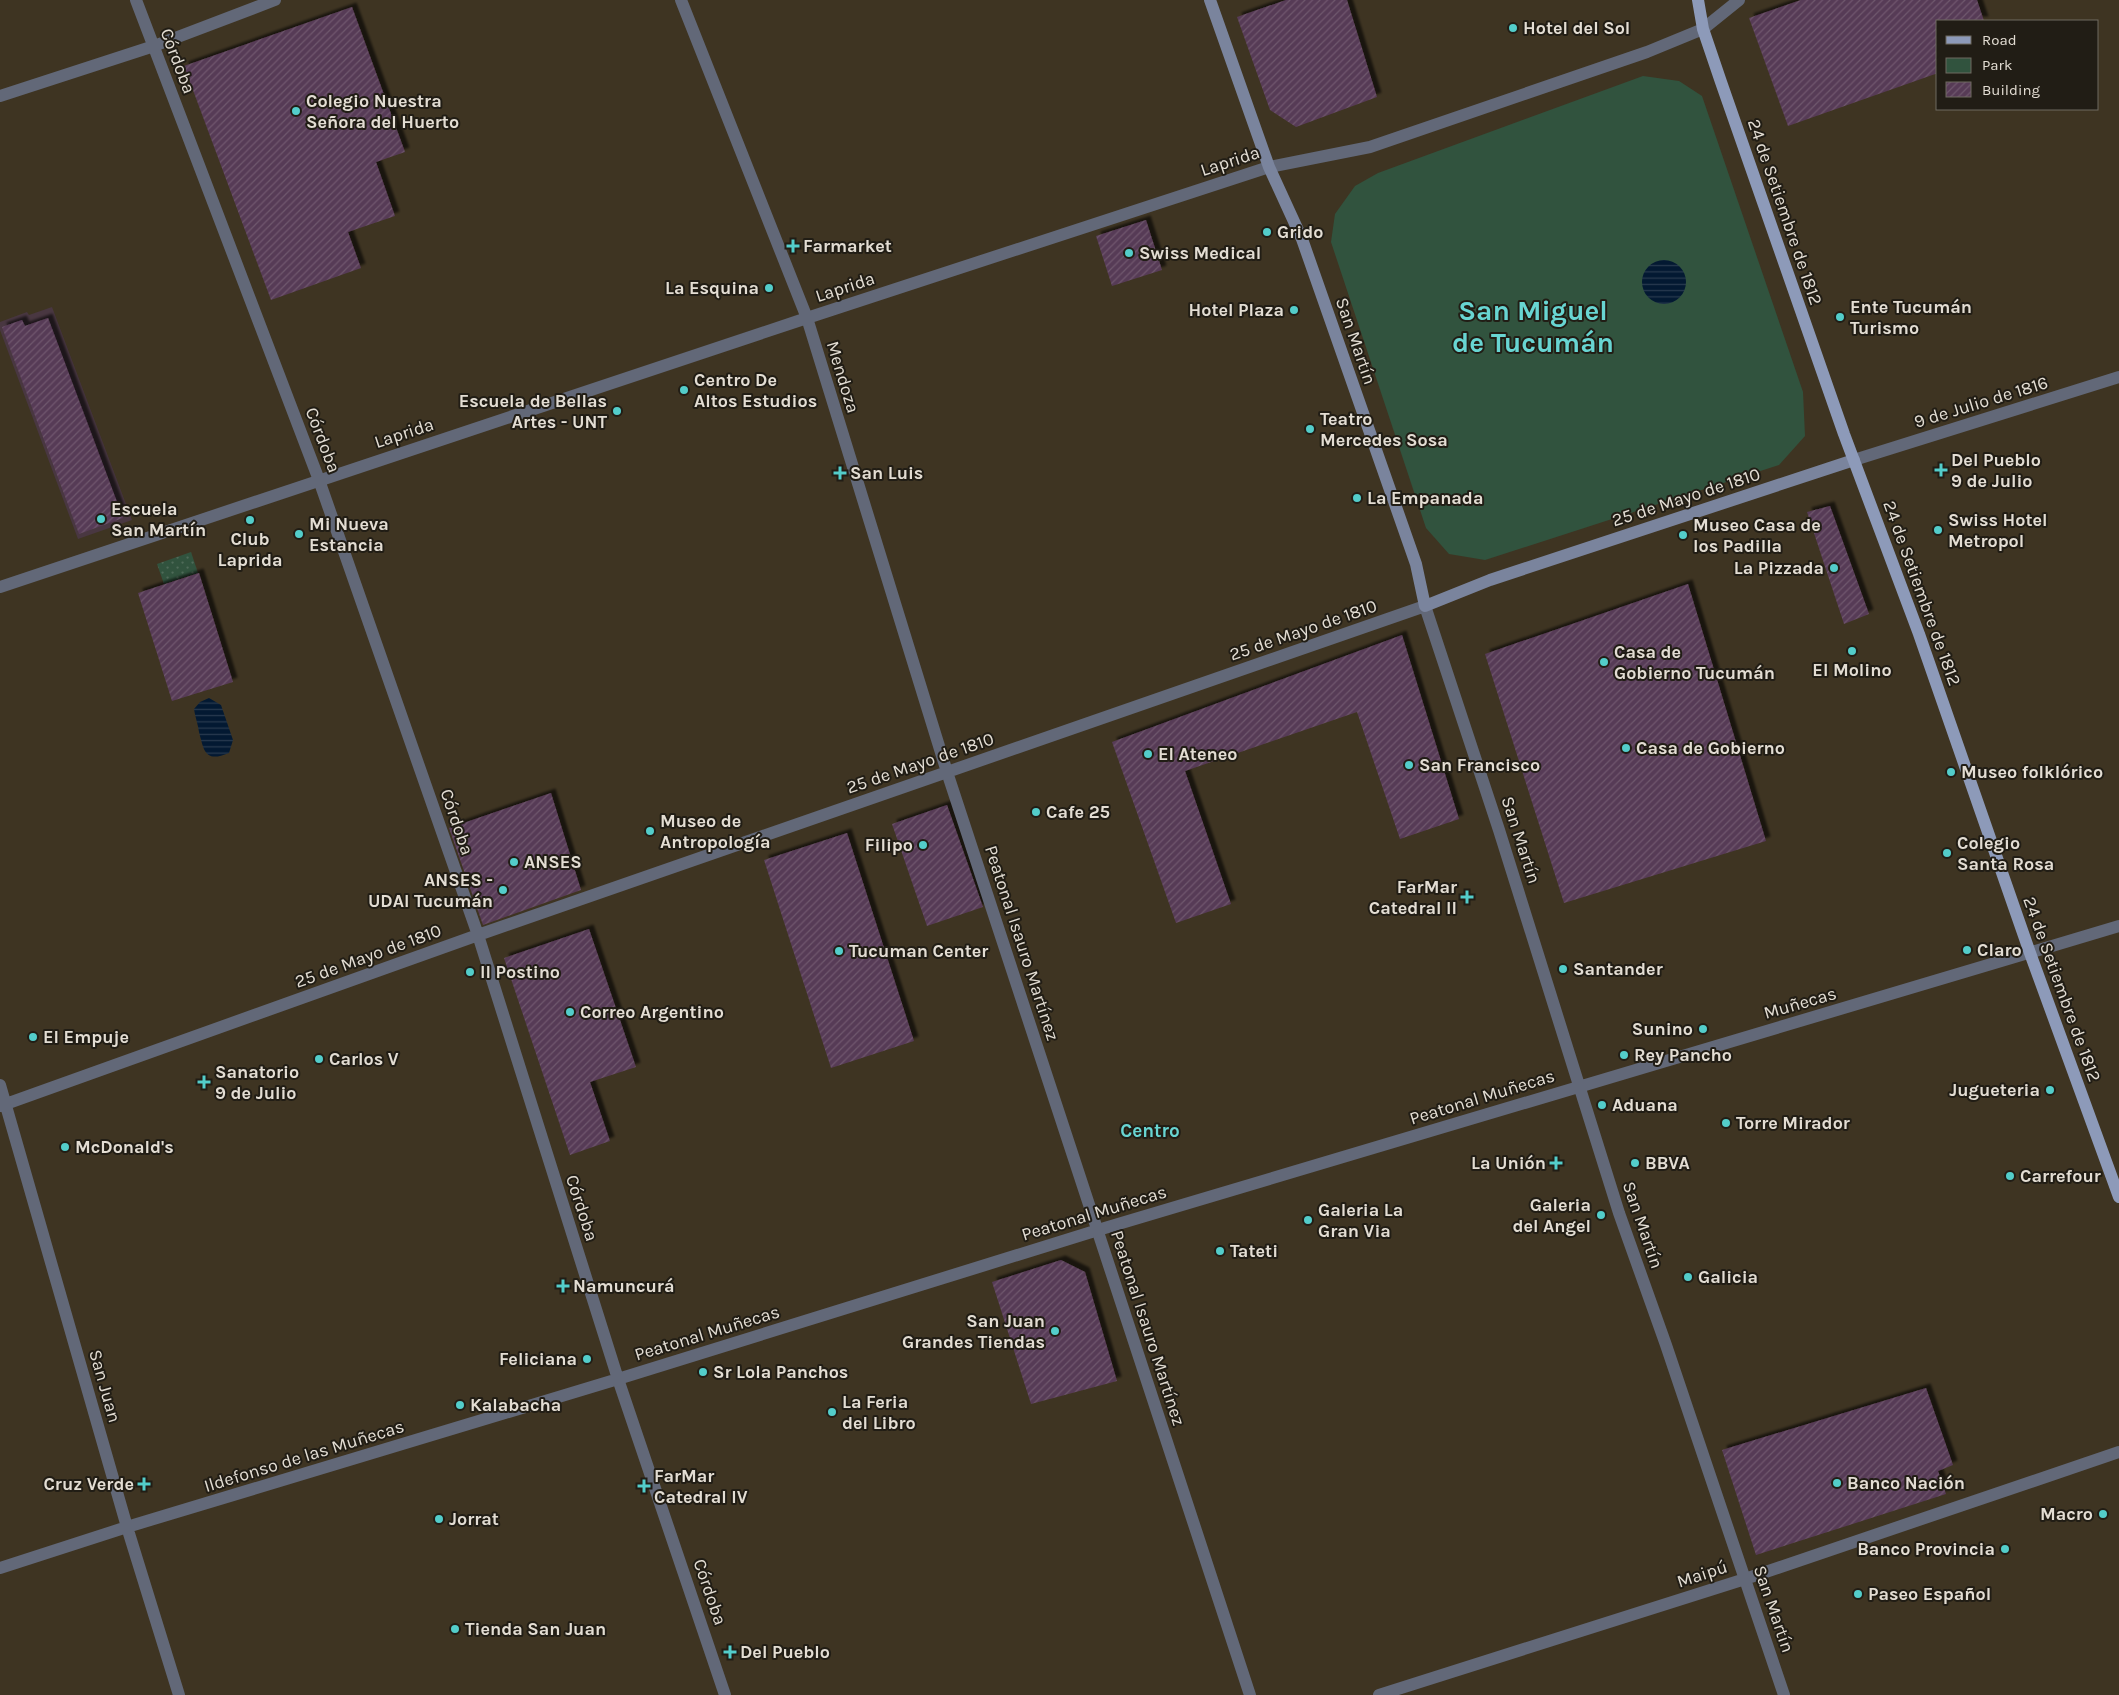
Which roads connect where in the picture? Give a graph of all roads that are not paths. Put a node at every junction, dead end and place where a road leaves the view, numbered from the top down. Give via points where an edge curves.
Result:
1 (136, 0) edge
2 (275, 0) edge
3 (681, 0) edge
4 (1210, 0) edge
5 (1698, 0) edge
6 (1739, 0) edge
7 (1703, 29) junction
8 (154, 46) junction
9 (0, 96) edge
10 (1269, 167) junction
11 (807, 318) junction
12 (2119, 377) edge
13 (1854, 460) junction
14 (319, 480) junction
15 (0, 587) edge
16 (1425, 606) junction
17 (948, 772) junction
18 (2119, 926) edge
19 (478, 936) junction
20 (2030, 953) junction
21 (0, 1085) edge
22 (1580, 1085) junction
23 (3, 1105) edge
24 (2119, 1197) edge
25 (1098, 1230) junction
26 (618, 1379) junction
27 (2119, 1452) edge
28 (127, 1527) junction
29 (0, 1568) edge
30 (1745, 1579) junction
31 (179, 1695) edge
32 (725, 1695) edge
33 (1250, 1695) edge
34 (1379, 1695) edge
35 (1784, 1695) edge

1 - 8 street, Córdoba
2 - 8 street
3 - 11 street, Mendoza
4 - 10 main road, San Martín
5 - 7 main road, 24 de Setiembre de 1812
6 - 7 street, Laprida
7 - 10 street, Laprida via 1648,52 1370,147
7 - 13 main road, 24 de Setiembre de 1812
8 - 9 street
8 - 14 street, Córdoba
10 - 11 street, Laprida
10 - 16 main road, San Martín via 1302,239 1416,564
11 - 14 street, Laprida
11 - 17 street, Mendoza
12 - 13 street, 9 de Julio de 1816
13 - 16 main road, 25 de Mayo de 1810 via 1490,580
13 - 20 main road, 24 de Setiembre de 1812 via 1919,634
14 - 15 street, Laprida
14 - 19 street, Córdoba
16 - 17 street, 25 de Mayo de 1810
16 - 22 street, San Martín
17 - 19 street, 25 de Mayo de 1810
17 - 25 street, Peatonal Isauro Martínez
18 - 20 street, Muñecas
19 - 23 street, 25 de Mayo de 1810
19 - 26 street, Córdoba
20 - 22 street, Muñecas
20 - 24 main road, 24 de Setiembre de 1812
21 - 23 street, San Juan
22 - 25 street, Peatonal Muñecas
22 - 30 street, San Martín via 1619,1213
23 - 28 street, San Juan
25 - 26 street, Peatonal Muñecas
25 - 33 street, Peatonal Isauro Martínez
26 - 28 street, Ildefonso de las Muñecas
26 - 32 street, Córdoba
27 - 30 street, Maipú
28 - 29 street, Ildefonso de las Muñecas
28 - 31 street, San Juan
30 - 34 street, Maipú
30 - 35 street, San Martín

